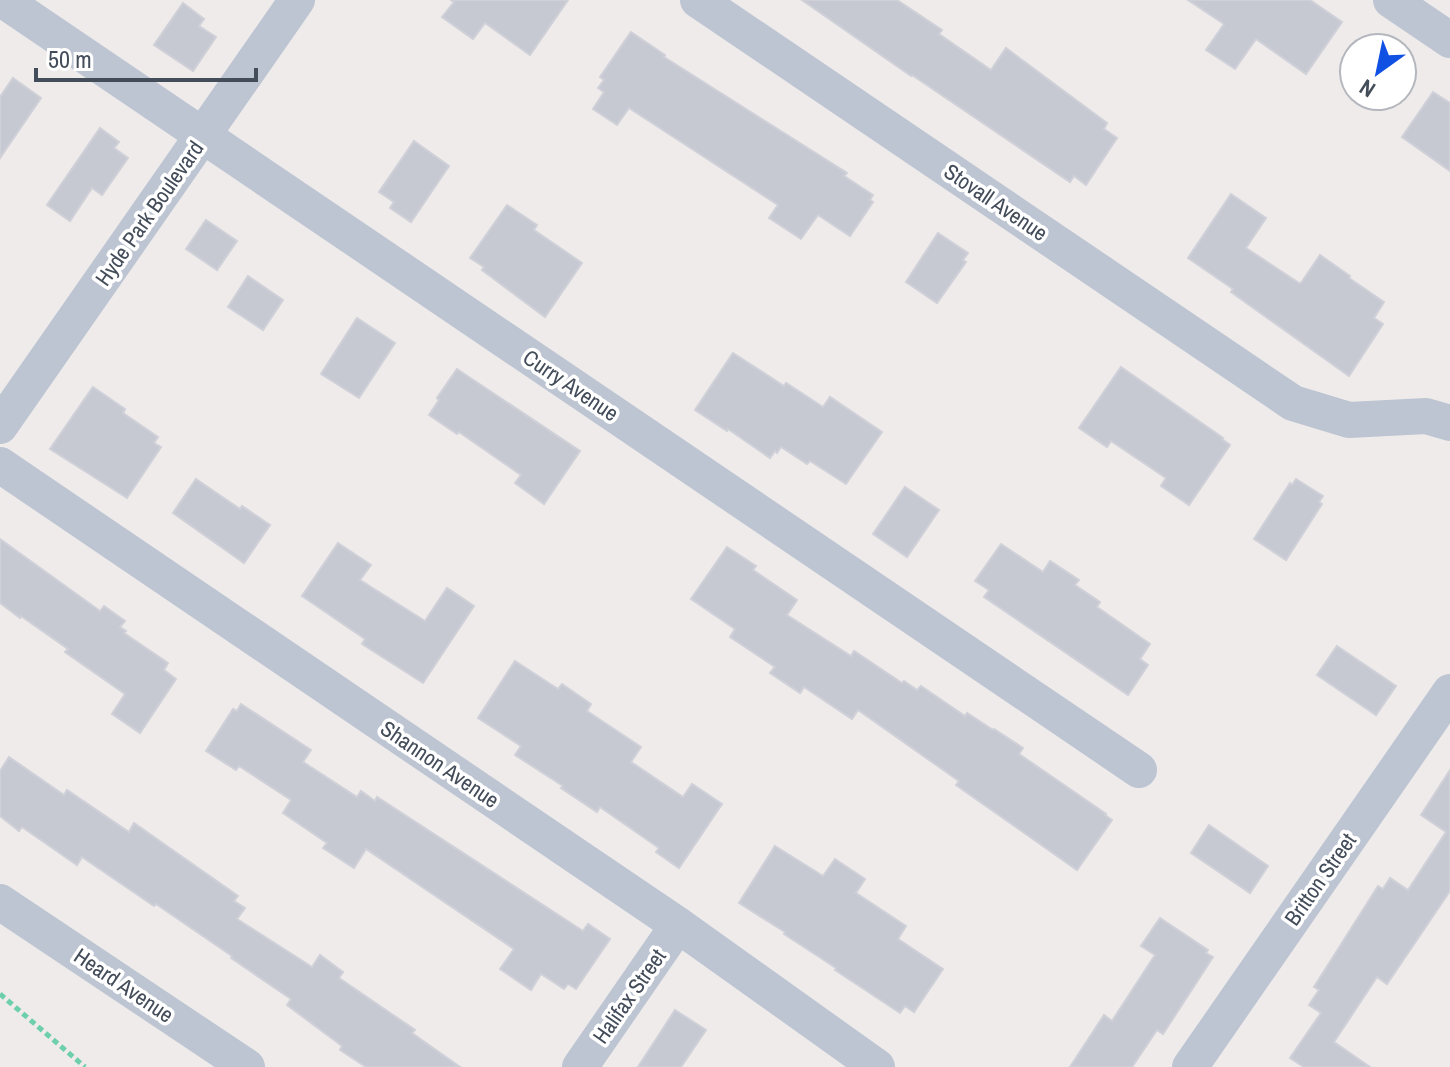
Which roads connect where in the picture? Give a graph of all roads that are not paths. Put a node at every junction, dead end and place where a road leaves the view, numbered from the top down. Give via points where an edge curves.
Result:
1 (3, 0) edge
2 (297, 0) edge
3 (698, 0) edge
4 (1391, 0) edge
5 (1450, 40) edge
6 (203, 135) junction
7 (1450, 423) edge
8 (0, 426) edge
9 (0, 465) edge
10 (1450, 692) edge
11 (1139, 770) dead end
12 (0, 902) edge
13 (678, 925) junction
14 (247, 1067) edge
15 (580, 1067) edge
16 (877, 1067) edge
17 (1190, 1067) edge

1 - 6 street, Curry Avenue
2 - 6 street, Hyde Park Boulevard
3 - 7 street, Stovall Avenue via 1293,403 1349,420 1426,416
4 - 5 street
6 - 8 street, Hyde Park Boulevard
6 - 11 street, Curry Avenue
9 - 13 street, Shannon Avenue
10 - 17 street, Britton Street
12 - 14 street, Heard Avenue
13 - 15 street, Halifax Street
13 - 16 street, Shannon Avenue

